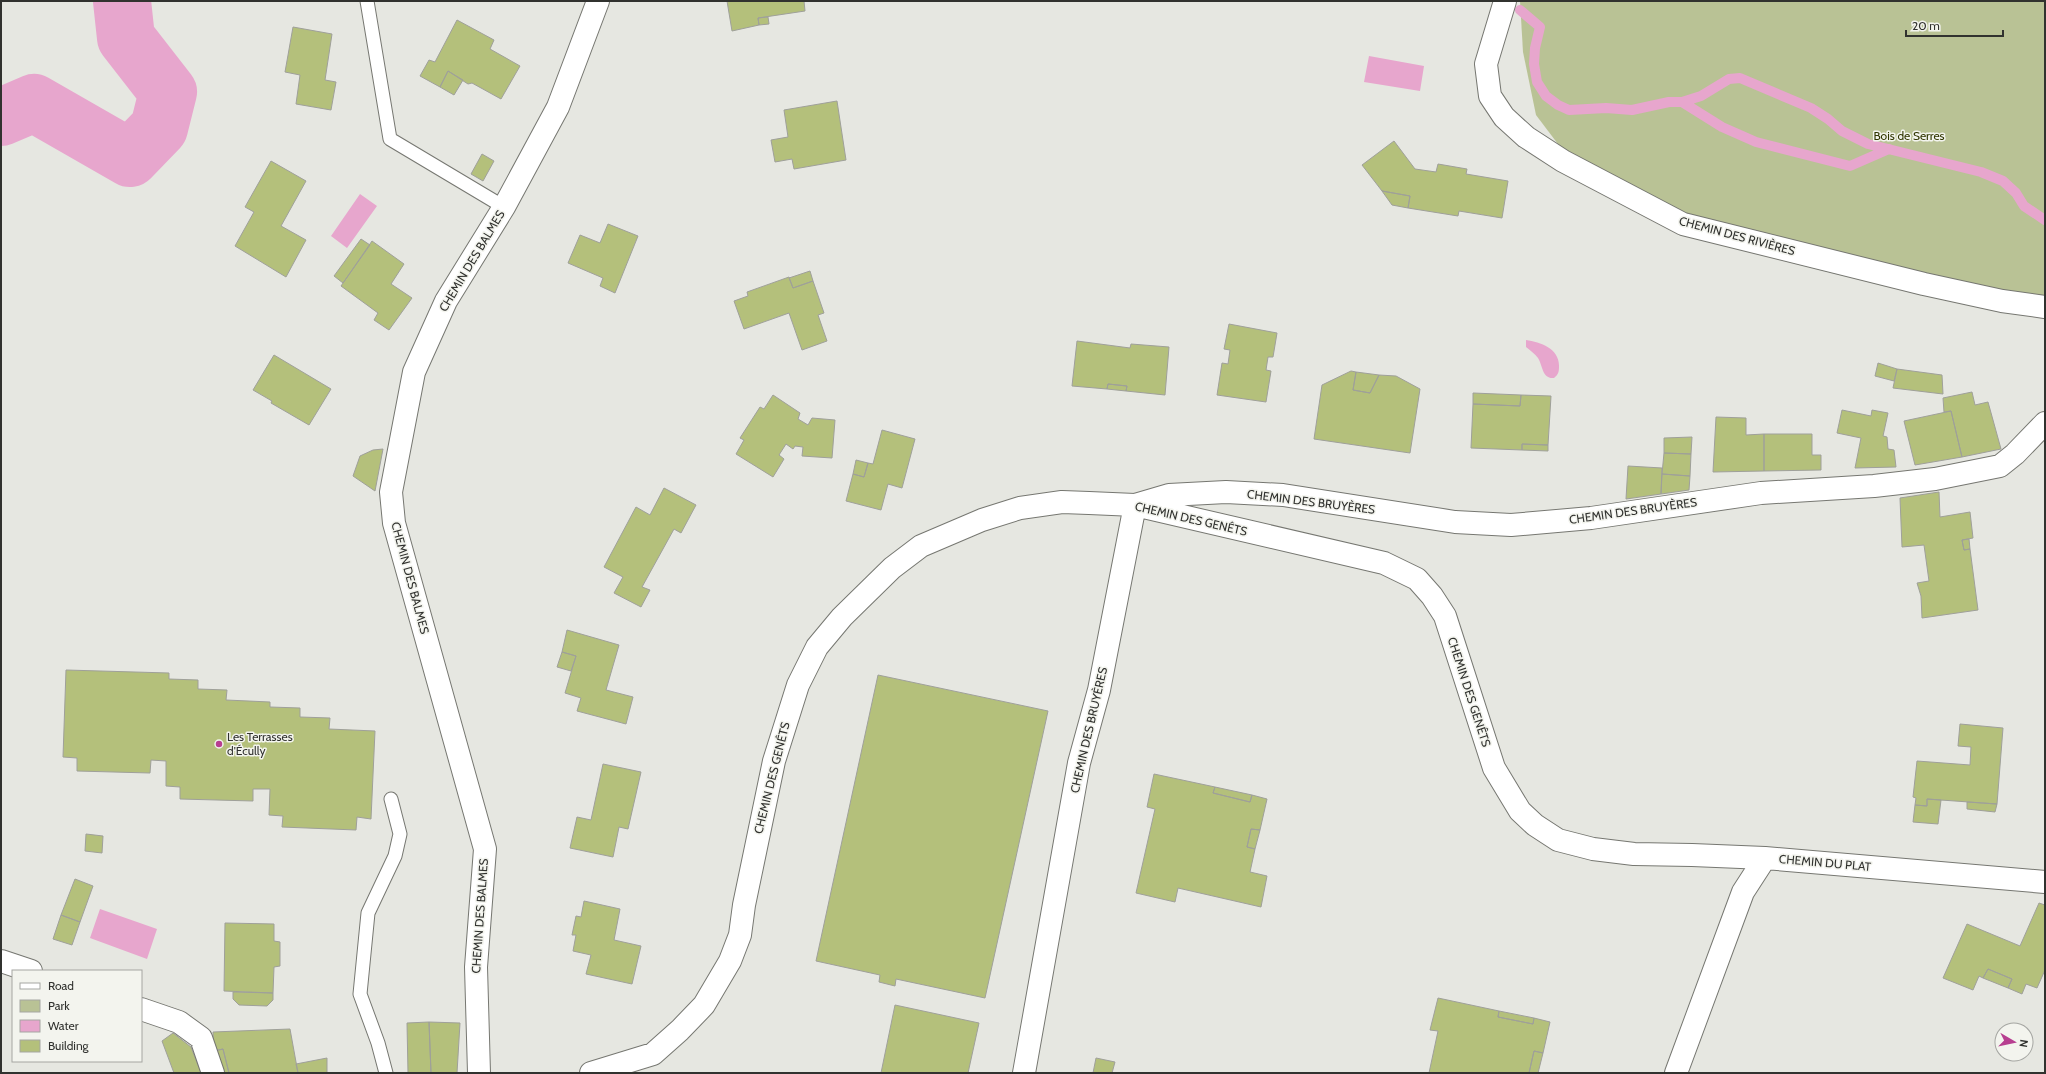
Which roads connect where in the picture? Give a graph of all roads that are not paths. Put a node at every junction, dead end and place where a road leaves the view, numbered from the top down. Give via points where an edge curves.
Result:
1 (367, 1) edge
2 (598, 1) edge
3 (1505, 1) edge
4 (504, 206) junction
5 (2045, 307) edge
6 (2045, 422) edge
7 (1135, 505) junction
8 (391, 799) dead end
9 (1765, 858) junction
10 (2045, 882) edge
11 (1, 961) edge
12 (28, 970) edge
13 (142, 1009) edge
14 (213, 1073) edge
15 (386, 1073) edge
16 (479, 1073) edge
17 (591, 1073) edge
18 (1024, 1073) edge
19 (1676, 1073) edge

1 - 4 lane via 390,139
2 - 4 street, CHEMIN DES BALMES via 558,107
3 - 5 street, CHEMIN DES RIVIÈRES via 1486,64 1490,96 1504,117 1526,137 1562,161 1683,224 1924,284 2002,301
4 - 16 street, CHEMIN DES BALMES via 446,301 414,372 391,492 394,523 485,849 476,967
6 - 7 street, CHEMIN DES BRUYÈRES via 2000,466 1874,486 1761,493 1591,518 1511,525 1456,522 1283,495 1226,492 1169,495
7 - 9 street, CHEMIN DES GENÊTS via 1384,564 1417,579 1445,616 1494,768 1520,811 1535,825 1558,840 1593,849 1634,854
7 - 17 street, CHEMIN DES GENÊTS via 1062,502 1020,508 982,520 921,546 892,568 842,618 817,647 798,685 785,722 764,805 740,935 730,961 704,1005 653,1054
7 - 18 street, CHEMIN DES BRUYÈRES via 1099,690 1079,763
8 - 15 lane via 400,834 395,856 368,913 360,994
9 - 10 street, CHEMIN DU PLAT
9 - 19 street, CHEMIN DU PLAT via 1743,892
11 - 12 street
13 - 14 street via 179,1022 201,1038

